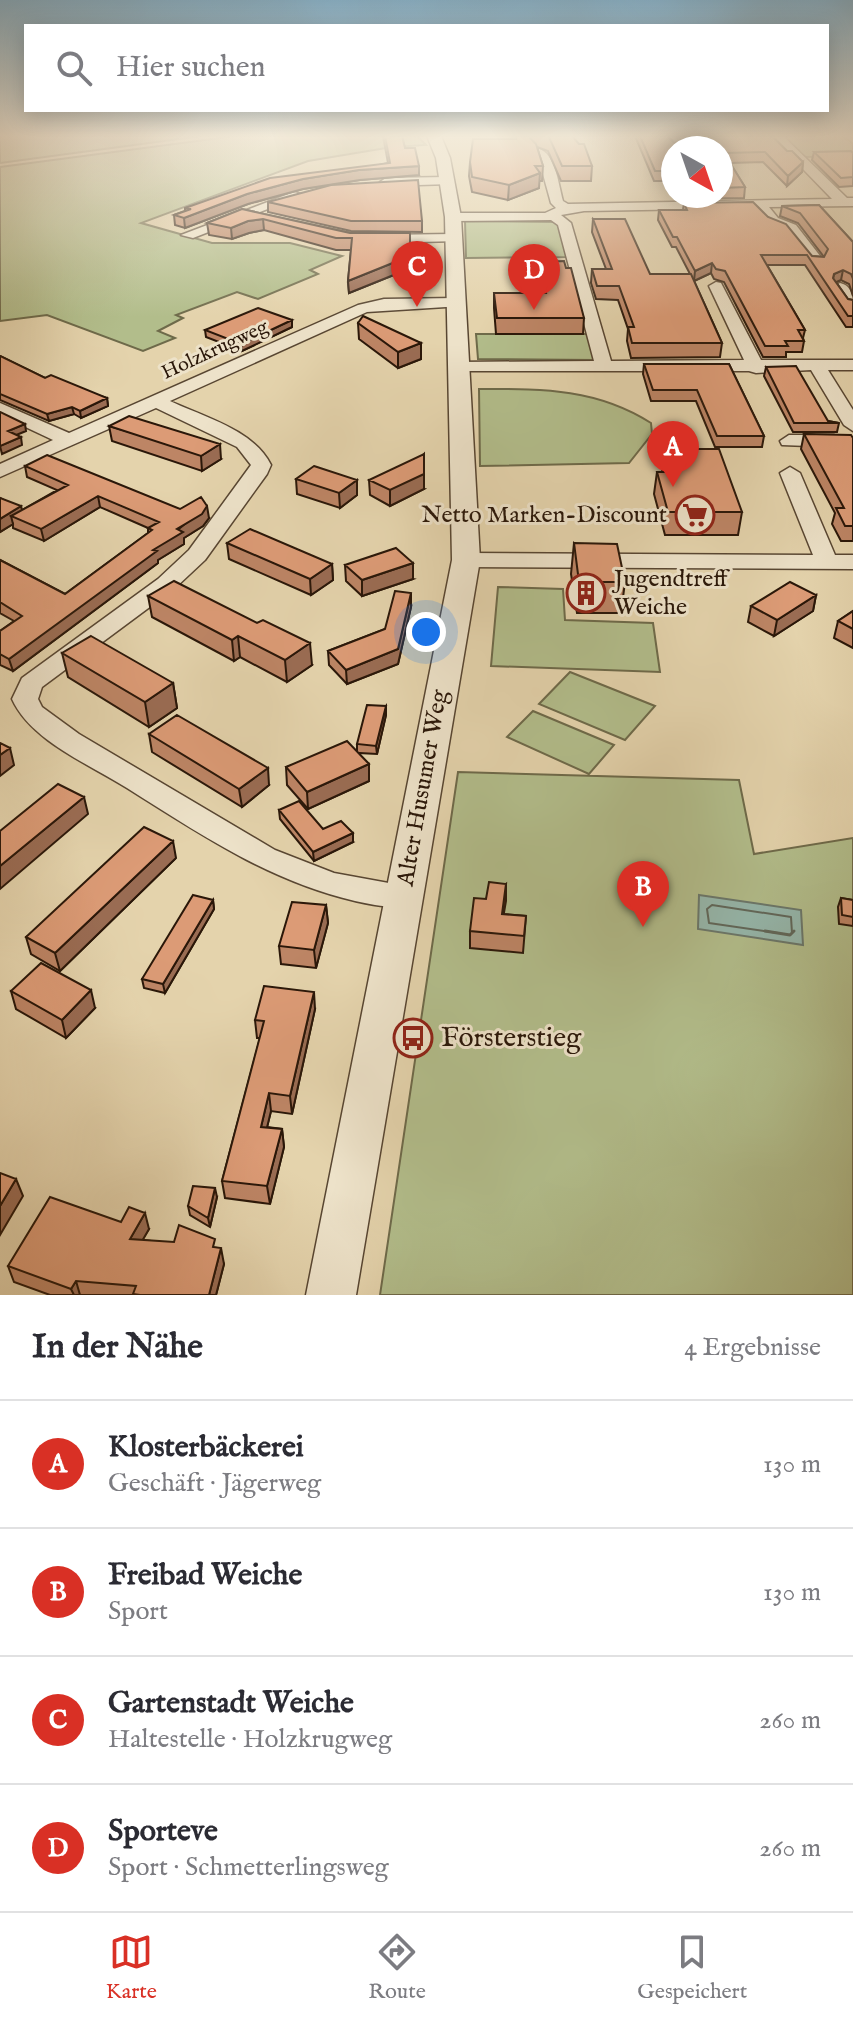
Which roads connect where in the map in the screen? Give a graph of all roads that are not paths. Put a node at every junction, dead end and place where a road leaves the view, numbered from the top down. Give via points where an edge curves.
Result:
1 (297, 196) edge
2 (450, 196) edge
3 (555, 196) edge
4 (850, 202) edge
5 (733, 203) edge
6 (661, 204) edge
7 (762, 206) junction
8 (560, 212) junction
9 (245, 214) junction
10 (453, 217) junction
11 (272, 220) edge
12 (188, 235) dead end
13 (453, 238) junction
14 (363, 239) edge
15 (817, 261) edge
16 (716, 286) dead end
17 (840, 287) edge
18 (457, 303) junction
19 (853, 305) edge
20 (853, 365) edge
21 (604, 366) junction
22 (459, 367) junction
23 (818, 367) junction
24 (756, 368) junction
25 (156, 401) junction
26 (0, 408) edge
27 (853, 425) edge
28 (68, 440) junction
29 (789, 441) dead end
30 (853, 441) edge
31 (0, 471) edge
32 (790, 473) dead end
33 (466, 560) junction
34 (827, 562) junction
35 (853, 562) edge
36 (405, 896) junction
37 (331, 1295) edge

1 - 9 street
2 - 10 street, Alter Husumer Weg
3 - 8 street
4 - 7 street
5 - 7 street
6 - 8 street
7 - 15 street via 773,221 791,228
8 - 10 street
8 - 21 street
9 - 11 street
9 - 12 street
10 - 13 street, Alter Husumer Weg
13 - 14 street
13 - 18 street, Alter Husumer Weg
16 - 24 street
17 - 19 street
18 - 22 street, Alter Husumer Weg
18 - 25 street, Holzkrugweg via 363,308
20 - 23 street
21 - 22 street
21 - 24 street
22 - 33 street, Alter Husumer Weg
23 - 24 street
23 - 27 street
25 - 28 street, Holzkrugweg
25 - 36 street via 244,443 261,465 197,555 166,584 31,683 25,699 31,712 290,872 330,886
26 - 28 street
28 - 31 street, Holzkrugweg
29 - 30 street
32 - 34 street
33 - 34 street
33 - 36 street, Alter Husumer Weg
34 - 35 street
36 - 37 street, Alter Husumer Weg

